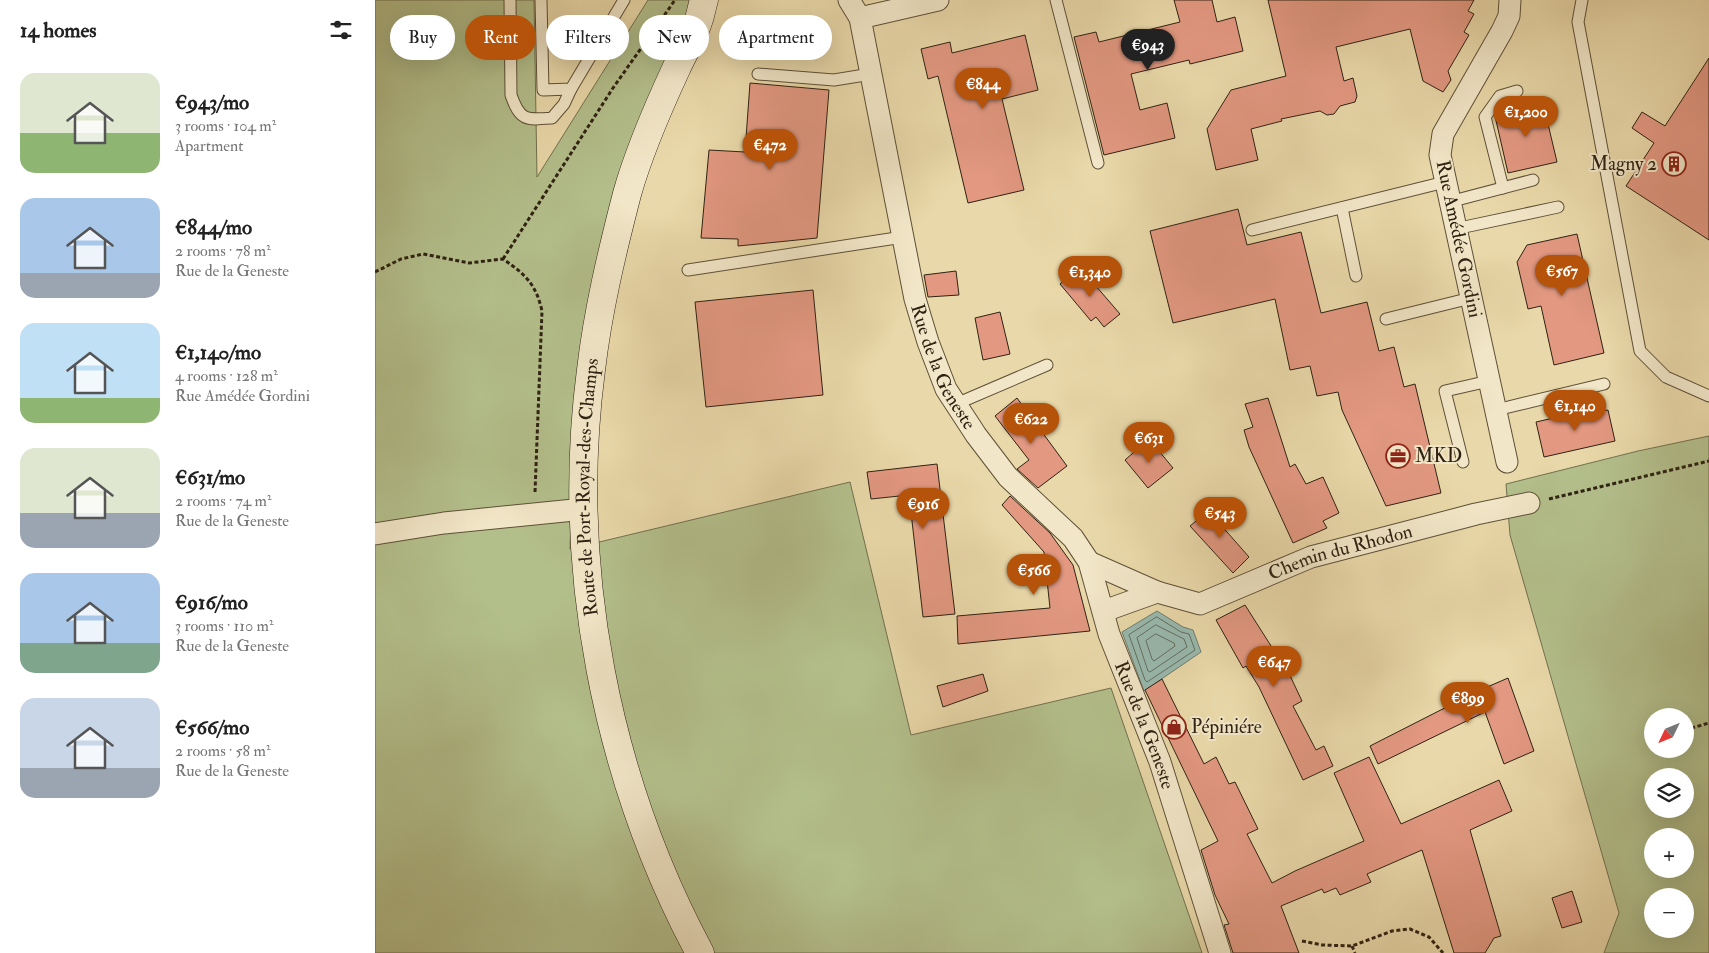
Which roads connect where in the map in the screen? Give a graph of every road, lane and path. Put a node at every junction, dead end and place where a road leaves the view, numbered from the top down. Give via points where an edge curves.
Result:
1 (509, 0) edge
2 (541, 0) edge
3 (624, 0) edge
4 (675, 0) edge
5 (720, 0) edge
6 (849, 0) edge
7 (938, 0) edge
8 (1057, 0) edge
9 (1510, 0) edge
10 (1582, 0) edge
11 (701, 10) edge
12 (860, 18) junction
13 (758, 74) dead end
14 (871, 74) junction
15 (571, 89) junction
16 (1517, 91) dead end
17 (1098, 163) dead end
18 (1533, 180) dead end
19 (1503, 188) junction
20 (1447, 192) junction
21 (1558, 207) dead end
22 (1342, 208) junction
23 (1455, 229) junction
24 (1252, 230) dead end
25 (903, 237) junction
26 (503, 259) junction
27 (688, 270) dead end
28 (375, 272) edge
29 (1356, 276) dead end
30 (1471, 298) junction
31 (1386, 319) dead end
32 (1047, 365) dead end
33 (1489, 381) junction
34 (1604, 384) dead end
35 (1709, 396) edge
36 (956, 404) junction
37 (1496, 410) junction
38 (1709, 461) edge
39 (1463, 462) dead end
40 (1507, 462) dead end
41 (1529, 503) joint
42 (584, 510) junction
43 (535, 513) junction
44 (375, 534) edge
45 (1089, 562) junction
46 (1157, 592) junction
47 (1104, 612) junction
48 (1709, 723) edge
49 (1694, 727) edge
50 (1302, 941) dead end
51 (1352, 946) junction
52 (700, 953) edge
53 (1220, 953) edge
54 (1355, 953) edge
55 (1443, 953) edge

1 - 15 lane via 511,95 521,115 530,120 551,118 564,104
2 - 15 lane via 543,90
3 - 15 lane
4 - 26 path via 613,88
5 - 11 main road, Route de Port-Royal-des-Champs
6 - 12 street
7 - 12 street
8 - 17 lane
9 - 20 street, Rue Amédée Gordini via 1509,16 1502,31 1443,134 1440,155
10 - 35 lane via 1578,22 1640,351 1666,377
11 - 42 main road, Route de Port-Royal-des-Champs via 643,147 615,242 591,370 584,449
12 - 14 street, Rue de la Geneste
13 - 14 lane via 834,80
14 - 25 street, Rue de la Geneste
16 - 19 lane via 1500,96 1485,117
18 - 19 lane
19 - 20 lane
20 - 22 lane
20 - 23 street, Rue Amédée Gordini
21 - 23 lane
22 - 24 lane
22 - 29 lane
23 - 30 street, Rue Amédée Gordini
25 - 27 lane
25 - 36 street, Rue de la Geneste via 915,299 928,342
26 - 28 path via 469,263 423,254 401,259
26 - 43 path via 527,277 542,311
30 - 31 lane
30 - 33 street, Rue Amédée Gordini
32 - 36 lane
33 - 37 street, Rue Amédée Gordini
33 - 39 lane via 1445,391
34 - 37 lane
36 - 45 street, Rue de la Geneste via 1008,477 1073,538
37 - 40 street, Rue Amédée Gordini
38 - 41 path
41 - 46 street, Chemin du Rhodon via 1311,557 1199,604
42 - 43 street
42 - 52 main road, Route de Port-Royal-des-Champs via 595,634 617,746 657,865
43 - 44 street
45 - 46 street, Chemin du Rhodon
45 - 47 street, Rue de la Geneste
46 - 47 street
47 - 53 street, Rue de la Geneste via 1116,654 1160,762
48 - 49 path
50 - 51 path
51 - 54 path
51 - 55 path via 1392,931 1410,929 1429,937

